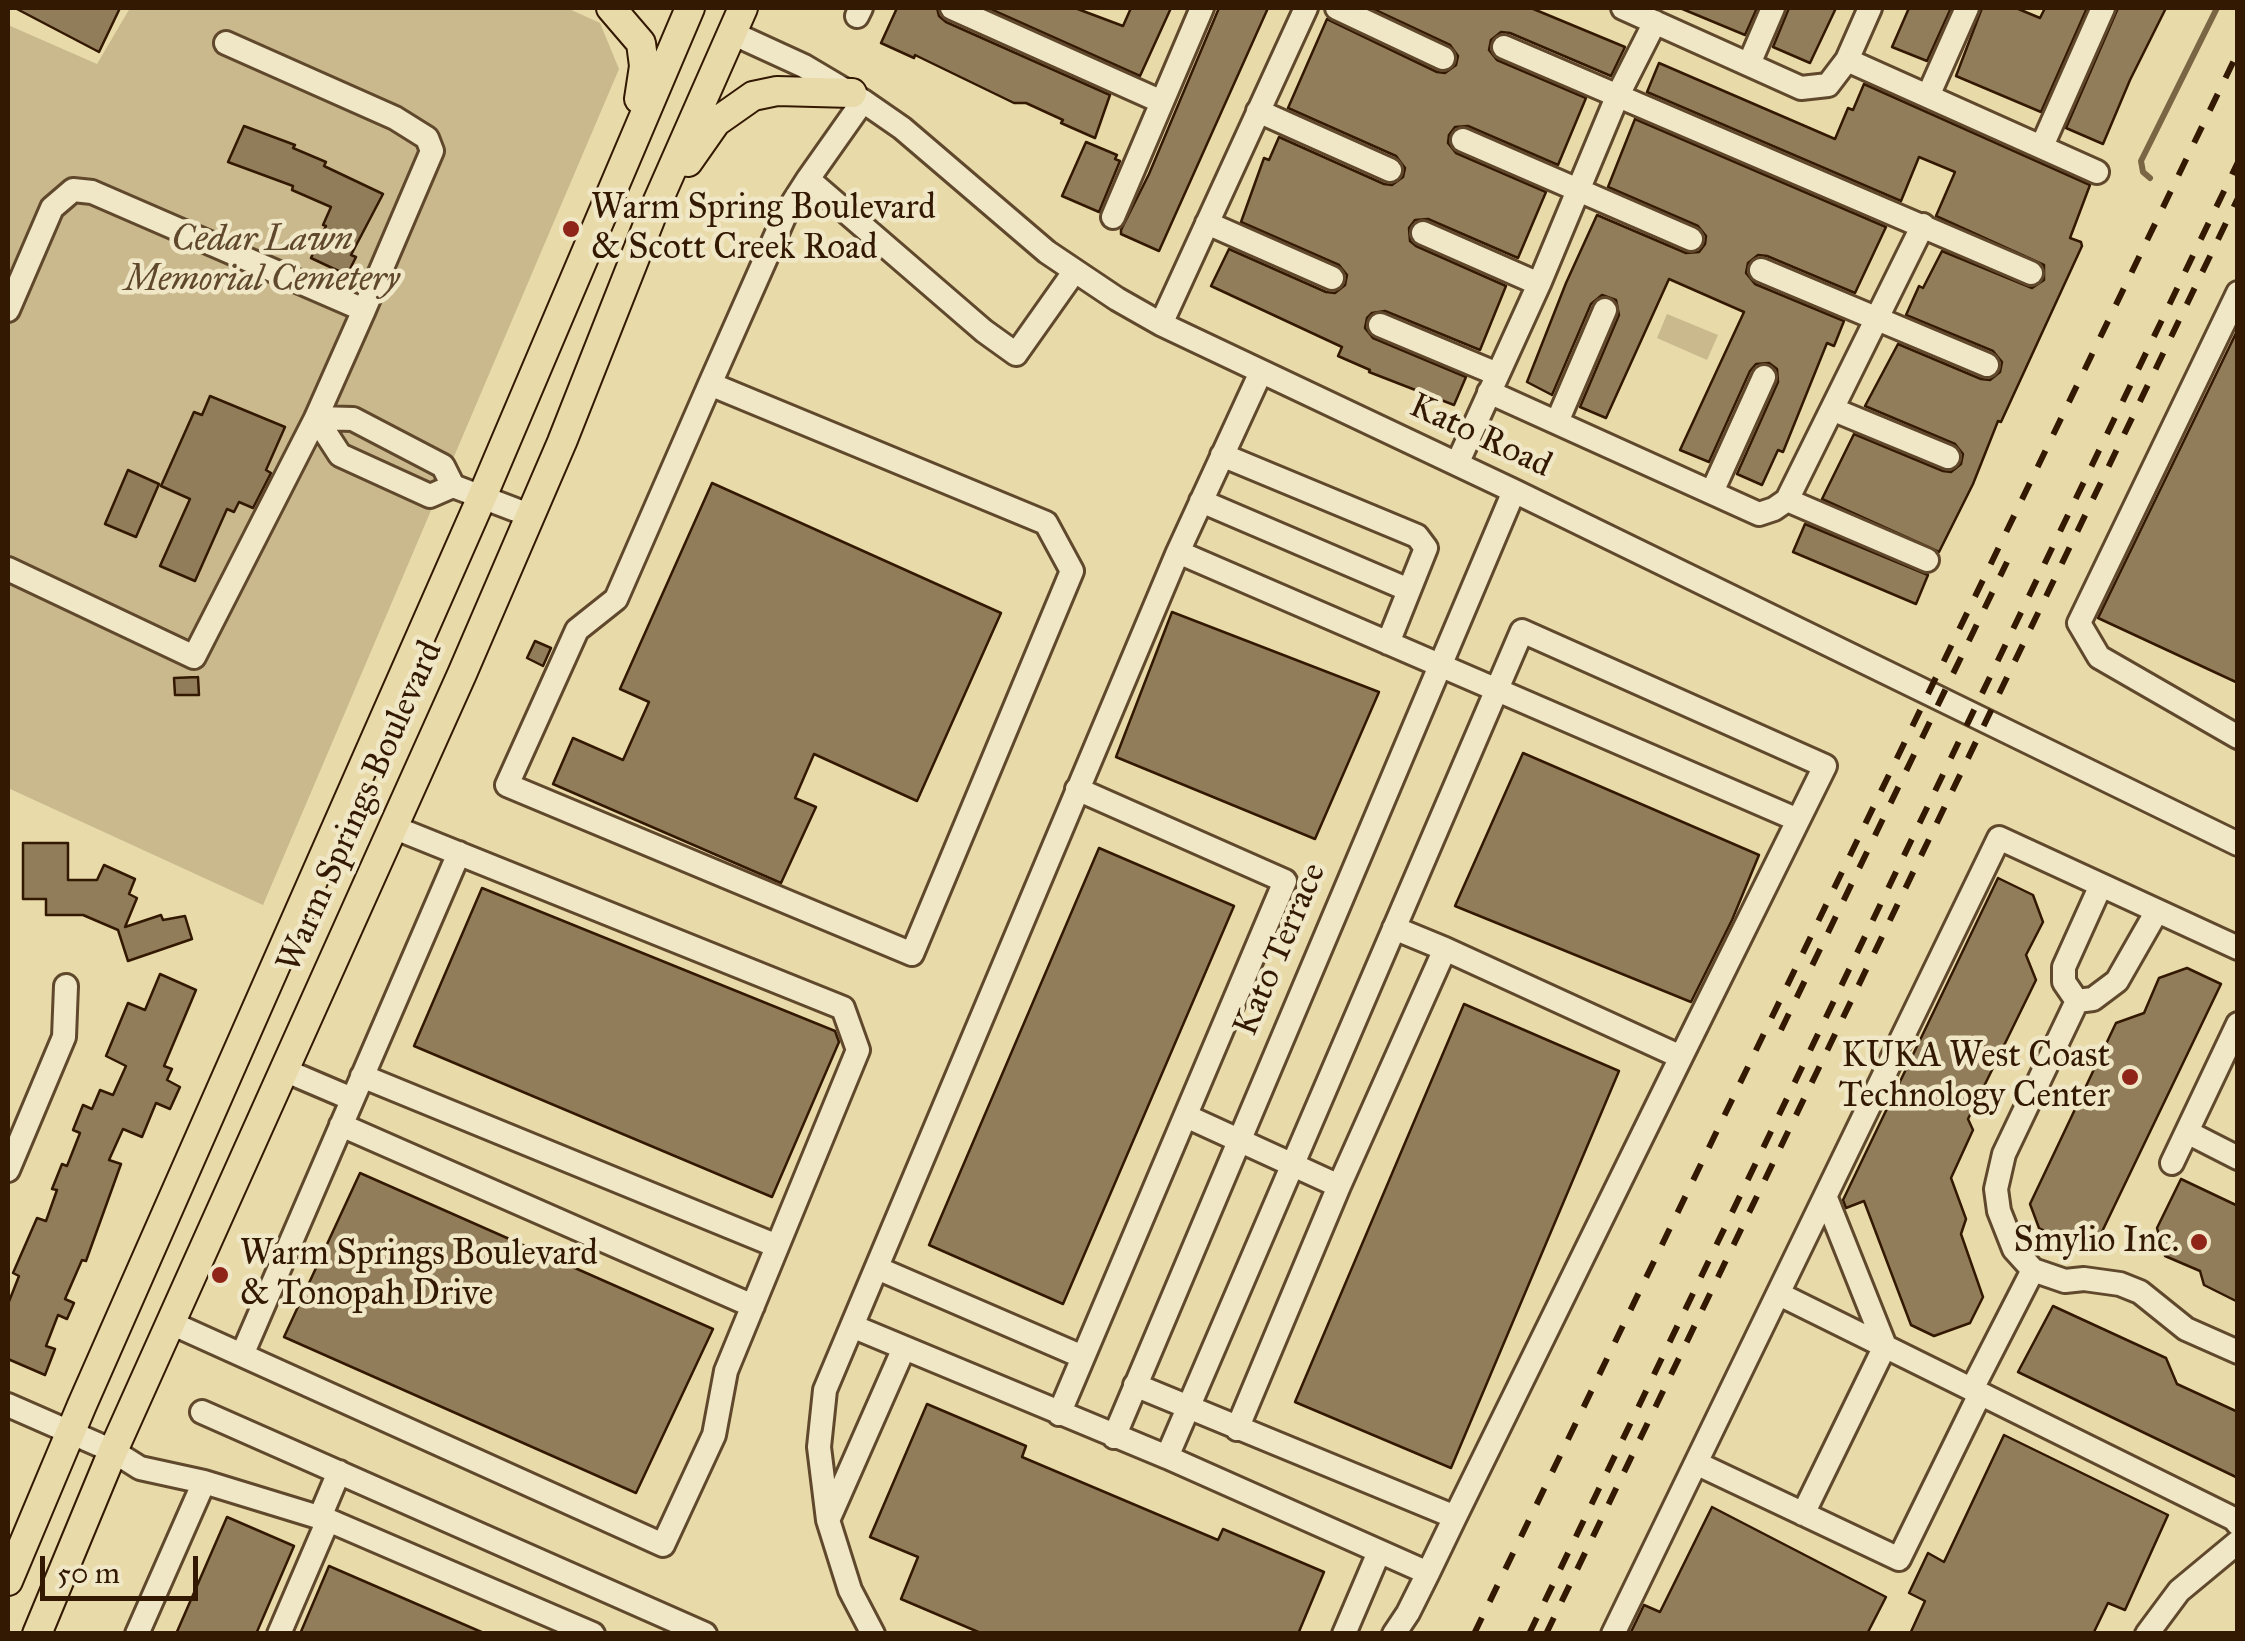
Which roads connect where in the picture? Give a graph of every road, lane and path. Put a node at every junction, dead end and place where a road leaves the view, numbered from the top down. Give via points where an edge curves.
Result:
1 (611, 8) edge
2 (952, 8) edge
3 (1202, 8) edge
4 (1306, 8) edge
5 (1337, 8) edge
6 (1774, 8) edge
7 (1870, 8) edge
8 (1968, 8) edge
9 (2104, 8) edge
10 (685, 9) edge
11 (1639, 13) edge
12 (738, 20) edge
13 (226, 44) dead end
14 (1504, 47) dead end
15 (1442, 58) dead end
16 (1848, 60) junction
17 (1749, 64) junction
18 (1618, 96) junction
19 (1928, 96) junction
20 (857, 97) junction
21 (1162, 102) junction
22 (1258, 112) junction
23 (1463, 140) dead end
24 (632, 144) junction
25 (2042, 146) junction
26 (1390, 170) dead end
27 (2098, 172) dead end
28 (808, 178) junction
29 (1580, 190) junction
30 (654, 212) junction
31 (1112, 217) dead end
32 (1208, 223) junction
33 (1924, 225) junction
34 (1423, 233) dead end
35 (1691, 238) dead end
36 (1761, 270) dead end
37 (1074, 272) junction
38 (2032, 272) dead end
39 (1332, 278) dead end
40 (1539, 284) junction
41 (2238, 294) edge
42 (8, 310) edge
43 (364, 310) junction
44 (1605, 310) dead end
45 (1878, 318) junction
46 (1161, 324) junction
47 (1380, 325) dead end
48 (1987, 365) dead end
49 (1260, 374) junction
50 (1764, 378) dead end
51 (1493, 383) junction
52 (710, 384) junction
53 (1832, 409) junction
54 (316, 418) junction
55 (1557, 422) junction
56 (1222, 454) junction
57 (1948, 457) dead end
58 (1456, 464) junction
59 (453, 486) junction
60 (1514, 491) junction
61 (1712, 492) junction
62 (482, 498) junction
63 (1787, 500) junction
64 (1201, 501) junction
65 (530, 515) junction
66 (1178, 552) junction
67 (1927, 560) dead end
68 (8, 570) edge
69 (1409, 590) junction
70 (1388, 643) junction
71 (1440, 665) junction
72 (1497, 690) junction
73 (2238, 738) edge
74 (1077, 788) junction
75 (1798, 820) junction
76 (393, 827) junction
77 (2238, 844) edge
78 (459, 853) junction
79 (2101, 885) junction
80 (2157, 911) junction
81 (1394, 928) junction
82 (2238, 948) edge
83 (1444, 949) junction
84 (66, 986) dead end
85 (2076, 1000) junction
86 (2238, 1024) edge
87 (1680, 1057) junction
88 (284, 1070) junction
89 (362, 1076) junction
90 (352, 1099) junction
91 (1186, 1116) junction
92 (341, 1125) junction
93 (15, 1132) edge
94 (2186, 1132) junction
95 (1238, 1140) junction
96 (2238, 1158) edge
97 (2172, 1163) dead end
98 (1293, 1164) junction
99 (8, 1170) edge
100 (1339, 1186) junction
101 (1826, 1198) junction
102 (777, 1246) junction
103 (876, 1268) junction
104 (2033, 1270) junction
105 (1779, 1294) junction
106 (752, 1306) junction
107 (170, 1323) junction
108 (852, 1326) junction
109 (1884, 1346) junction
110 (904, 1348) junction
111 (2238, 1352) edge
112 (242, 1355) junction
113 (1083, 1357) junction
114 (1135, 1385) junction
115 (1976, 1392) junction
116 (8, 1405) edge
117 (1188, 1409) junction
118 (202, 1412) dead end
119 (1059, 1414) junction
120 (1237, 1429) junction
121 (69, 1434) junction
122 (1114, 1437) junction
123 (113, 1451) junction
124 (1167, 1458) junction
125 (1698, 1464) junction
126 (340, 1472) junction
127 (204, 1482) junction
128 (1803, 1514) junction
129 (1455, 1517) junction
130 (324, 1518) junction
131 (828, 1520) junction
132 (2238, 1524) edge
133 (2238, 1542) edge
134 (1380, 1552) junction
135 (1428, 1573) junction
136 (8, 1581) edge
137 (877, 1631) edge
138 (37, 1634) edge
139 (137, 1634) edge
140 (278, 1634) edge
141 (593, 1634) edge
142 (705, 1634) edge
143 (1344, 1634) edge
144 (1394, 1634) edge
145 (1613, 1634) edge
146 (2147, 1634) edge

1 - 24 main road via 641,42 644,66
2 - 21 street
3 - 21 street
4 - 22 street
5 - 15 street
6 - 17 street
7 - 16 street
8 - 19 street
9 - 25 street
10 - 12 main road
10 - 24 main road, Warm Springs Boulevard
11 - 17 street
11 - 18 street
12 - 20 street, Kato Road
12 - 30 main road, Warm Springs Boulevard
13 - 43 street via 427,138 432,150
14 - 18 street
16 - 17 street via 1828,85 1800,88
16 - 19 street
18 - 29 street
18 - 33 street
19 - 25 street
20 - 28 street
20 - 30 main road via 777,90 753,96 716,122
20 - 37 street, Kato Road
21 - 31 street
22 - 26 street
22 - 32 street
23 - 29 street
24 - 62 main road, Warm Springs Boulevard
25 - 27 street
28 - 37 street via 1016,354
28 - 52 street
29 - 35 street
29 - 40 street
30 - 65 main road, Warm Springs Boulevard
32 - 39 street
32 - 46 street
33 - 38 street
33 - 45 street
34 - 40 street
36 - 45 street
37 - 46 street, Kato Road
40 - 51 street
41 - 73 street via 2079,623 2099,657
42 - 43 street via 52,208 74,190 92,192
43 - 54 street
44 - 55 street
45 - 48 street
45 - 53 street
46 - 49 street, Kato Road
47 - 51 street
49 - 56 street
49 - 58 street, Kato Road
50 - 61 street
51 - 55 street
51 - 58 street
52 - 52 street via 616,599 577,630 507,785 912,954 1072,571 1046,523
53 - 57 street
53 - 63 street
54 - 59 street via 353,420 442,466
54 - 59 street via 340,456 430,496
54 - 68 street via 194,656
55 - 61 street
56 - 64 street
56 - 69 street via 1417,536 1426,548
58 - 60 street, Kato Road
59 - 62 street
60 - 71 street, Kato Terrace
60 - 77 street, Kato Road
61 - 63 street via 1760,514
62 - 65 street
62 - 121 main road, Warm Springs Boulevard
63 - 67 street
64 - 66 street
64 - 69 street
65 - 76 main road, Warm Springs Boulevard
66 - 70 street
66 - 74 street
69 - 70 street
70 - 71 street
71 - 72 street
71 - 95 street, Kato Terrace
72 - 75 street
72 - 75 street via 1522,631 1825,766
72 - 81 street
74 - 91 street via 1285,881
74 - 103 street
75 - 87 street
76 - 78 street
76 - 88 main road, Warm Springs Boulevard
78 - 89 street
78 - 102 street via 842,1008 858,1050
79 - 80 street
79 - 85 street via 2064,967 2064,982
79 - 101 street via 1999,838
80 - 82 street
80 - 85 street via 2117,980 2093,999
81 - 83 street
81 - 98 street
83 - 87 street
83 - 100 street
84 - 93 street via 64,1038
85 - 104 street via 2004,1154 1996,1189 2004,1231
86 - 94 street
87 - 129 street
88 - 90 street
88 - 107 main road, Warm Springs Boulevard
89 - 90 street
89 - 102 street
90 - 92 street
91 - 95 street
91 - 113 street
92 - 106 street
92 - 112 street
93 - 99 street
94 - 96 street
94 - 97 street
95 - 98 street
95 - 114 street, Kato Terrace
98 - 100 street
98 - 117 street
100 - 120 street
101 - 105 street
101 - 109 street
102 - 106 street
103 - 108 street
103 - 113 street
104 - 111 street via 2140,1292 2186,1329
104 - 115 street
105 - 109 street
105 - 125 street
106 - 112 street via 726,1372 714,1435 663,1545
107 - 112 street
107 - 123 main road, Warm Springs Boulevard
108 - 110 street
108 - 131 street via 826,1390 820,1447
109 - 115 street
109 - 128 street
110 - 119 street
110 - 131 street
113 - 119 street
114 - 117 street
114 - 122 street, Kato Terrace
115 - 128 street via 1898,1558
115 - 132 street
116 - 121 street
117 - 120 street
117 - 124 street
118 - 126 street
119 - 122 street
120 - 129 street
121 - 123 street
121 - 136 main road, Warm Springs Boulevard
122 - 124 street
123 - 127 street via 140,1468
123 - 138 main road, Warm Springs Boulevard
124 - 134 street
125 - 128 street
125 - 145 street
126 - 130 street
126 - 142 street
127 - 130 street
127 - 139 street
129 - 135 street
130 - 140 street
130 - 141 street
131 - 137 street via 850,1590
133 - 146 street via 2179,1590
134 - 135 street
134 - 143 street
135 - 144 street

